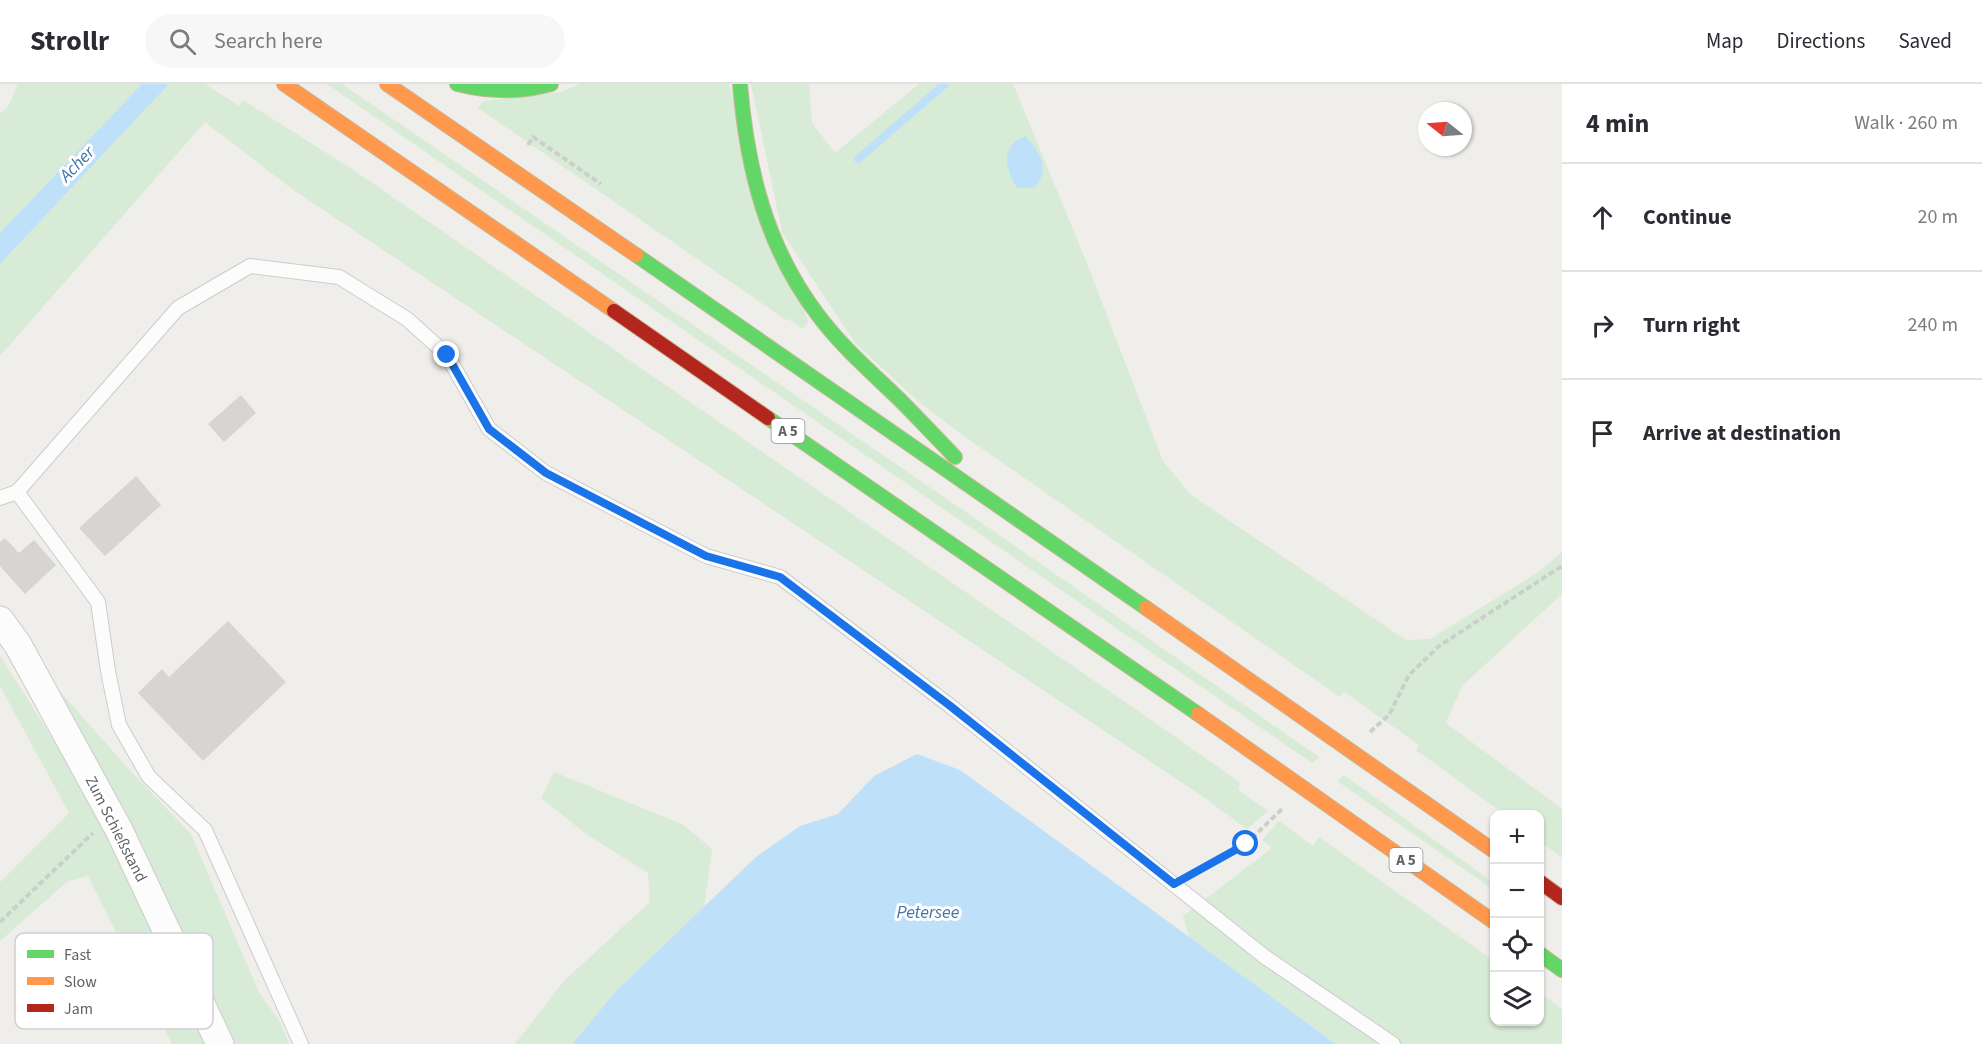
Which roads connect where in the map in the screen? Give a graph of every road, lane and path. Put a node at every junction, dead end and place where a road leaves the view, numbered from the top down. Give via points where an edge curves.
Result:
1 (284, 84) edge
2 (387, 84) edge
3 (457, 84) edge
4 (551, 84) edge
5 (740, 84) edge
6 (511, 170) junction
7 (601, 184) dead end
8 (17, 492) junction
9 (0, 498) edge
10 (1006, 510) junction
11 (1562, 566) edge
12 (0, 620) edge
13 (1389, 715) dead end
14 (111, 815) junction
15 (1274, 816) dead end
16 (1490, 848) edge
17 (1174, 884) junction
18 (1544, 885) edge
19 (1562, 898) edge
20 (1490, 919) edge
21 (0, 922) edge
22 (167, 933) edge
23 (1544, 957) edge
24 (1562, 970) edge
25 (212, 1029) edge
26 (219, 1044) edge
27 (301, 1044) edge
28 (1393, 1044) edge

1 - 20 highway, A 5
2 - 6 highway
3 - 4 highway via 498,91
5 - 10 highway via 754,184 774,240 807,300 848,351
6 - 7 path via 533,137
6 - 10 highway
8 - 9 lane
8 - 17 lane via 178,308 250,266 339,277 407,319 447,355 489,429 546,473 706,556 780,577
8 - 27 lane via 98,602 119,725 149,777 205,830
10 - 16 highway
11 - 13 path via 1439,646 1409,675
12 - 14 street, Zum Schießstand via 18,645
14 - 21 path
14 - 22 street, Zum Schießstand
15 - 17 path via 1246,844
17 - 28 lane via 1265,957
18 - 19 highway
23 - 24 highway
25 - 26 street, Zum Schießstand

